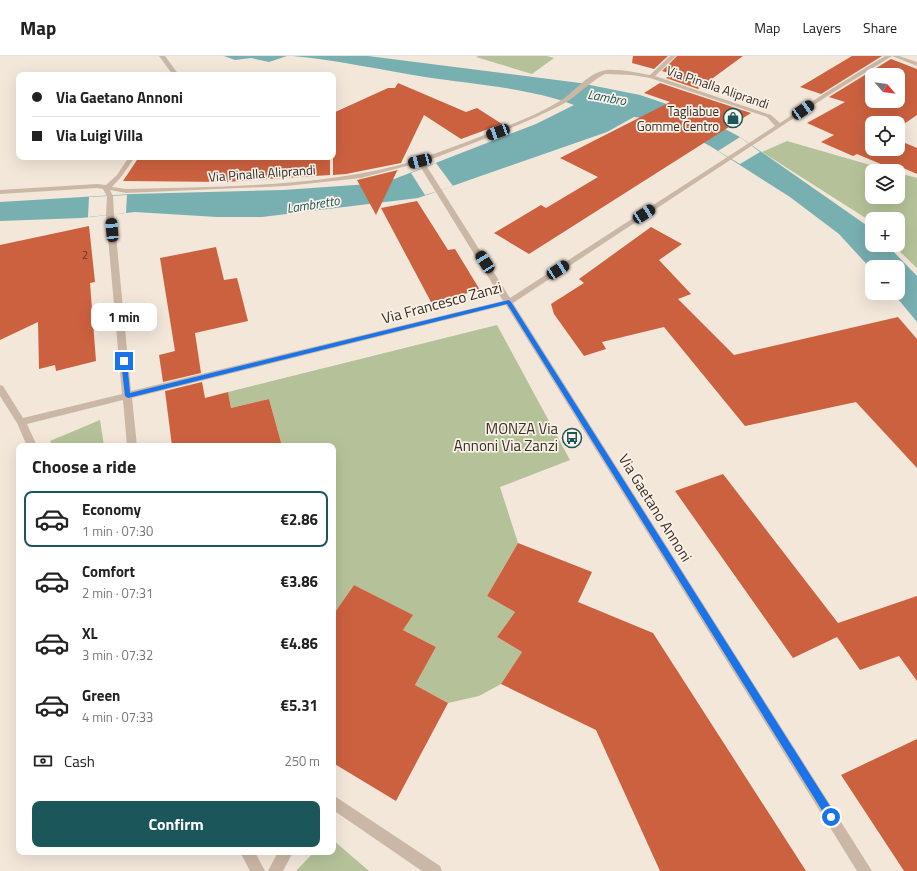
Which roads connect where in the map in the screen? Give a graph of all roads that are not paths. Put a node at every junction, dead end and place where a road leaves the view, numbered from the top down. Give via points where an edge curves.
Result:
1 (162, 56) edge
2 (673, 56) edge
3 (889, 56) edge
4 (894, 56) edge
5 (917, 64) edge
6 (174, 72) edge
7 (651, 77) junction
8 (779, 126) junction
9 (130, 160) edge
10 (422, 163) junction
11 (106, 189) junction
12 (0, 192) edge
13 (509, 302) junction
14 (0, 388) edge
15 (128, 396) junction
16 (20, 422) junction
17 (30, 443) edge
18 (132, 443) edge
19 (337, 807) edge
20 (250, 855) edge
21 (284, 855) edge
22 (258, 871) edge
23 (275, 871) edge
24 (435, 871) edge
25 (865, 871) edge

1 - 6 street
2 - 7 street
3 - 8 street
4 - 5 street
7 - 8 street, Via Pinalla Aliprandi via 768,116
7 - 10 street, Via Pinalla Aliprandi via 604,72 563,102 511,127
8 - 13 street, Via Francesco Zanzi
9 - 11 street
10 - 11 street, Via Pinalla Aliprandi via 361,176 286,184 126,191
10 - 13 street, Via Gaetano Annoni
11 - 12 street, Via Pinalla Aliprandi via 97,186
11 - 15 street via 110,196
13 - 15 street, Via Francesco Zanzi
13 - 25 street, Via Gaetano Annoni
14 - 16 street
15 - 16 street, Via Francesco Zanzi
15 - 18 street
16 - 17 street
19 - 24 street
20 - 22 street
21 - 23 street

